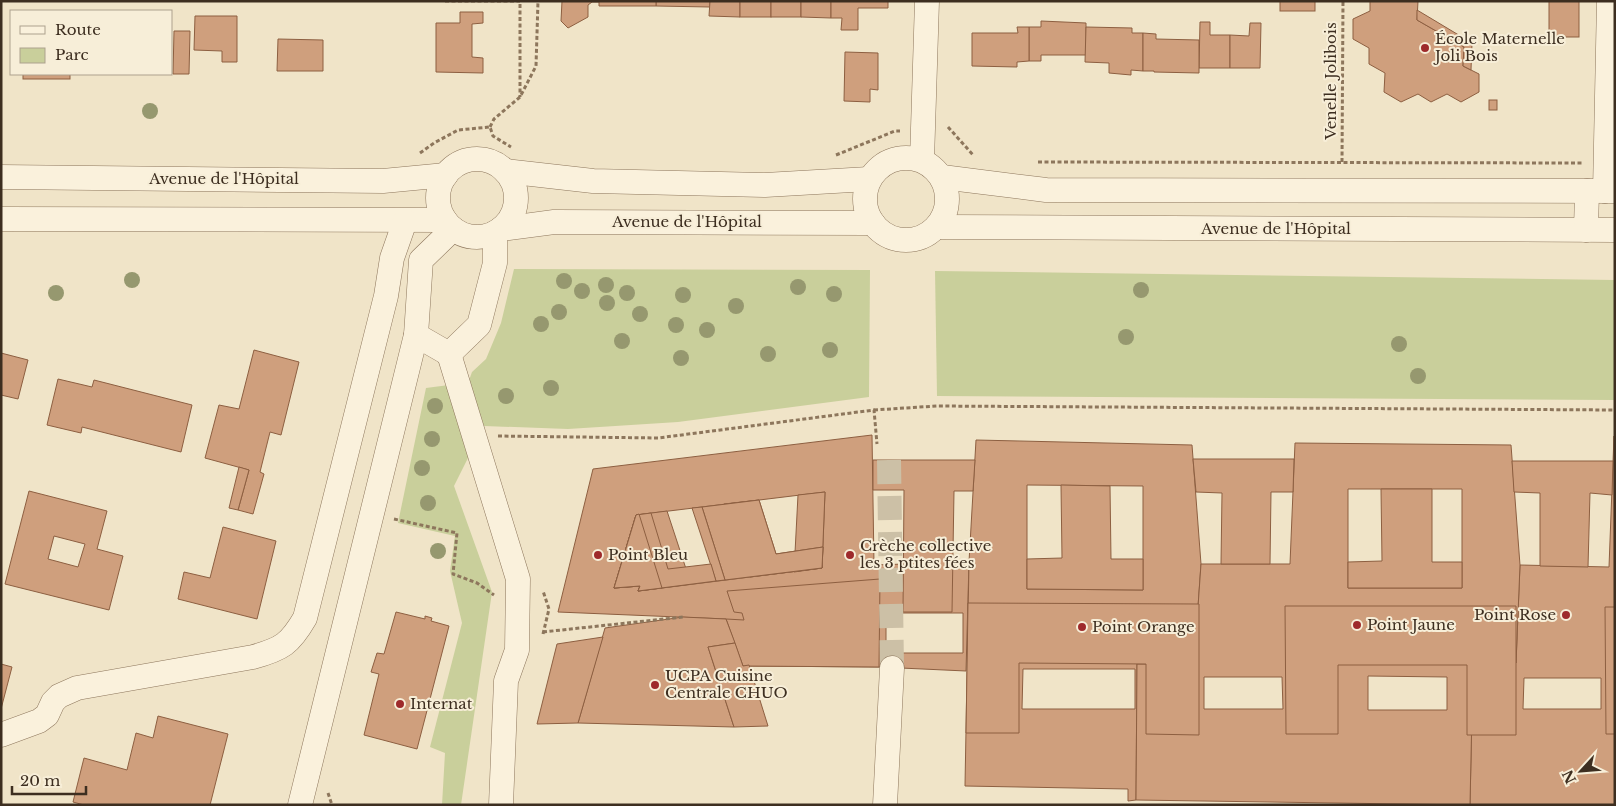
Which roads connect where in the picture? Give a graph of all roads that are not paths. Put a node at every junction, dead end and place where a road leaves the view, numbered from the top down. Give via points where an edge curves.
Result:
1 (926, 1) edge
2 (1609, 1) edge
3 (1612, 30) edge
4 (922, 160) junction
5 (505, 171) junction
6 (446, 175) junction
7 (1, 177) edge
8 (942, 177) junction
9 (869, 179) junction
10 (1602, 191) edge
11 (1, 219) edge
12 (405, 220) junction
13 (872, 223) junction
14 (449, 225) junction
15 (937, 227) junction
16 (1586, 230) junction
17 (1615, 230) edge
18 (498, 231) junction
19 (416, 335) junction
20 (449, 354) junction
21 (892, 668) tunnel mouth
22 (1, 735) edge
23 (300, 805) edge
24 (501, 805) edge
25 (885, 805) edge

1 - 4 street
2 - 3 street
3 - 10 street
4 - 8 street
4 - 9 street via 910,157 886,162
5 - 6 street via 496,164 475,159 454,167
5 - 9 street via 593,181 746,184
5 - 18 street via 516,194 515,207 510,219
6 - 7 street, Avenue de l'Hôpital via 383,180
6 - 14 street via 438,197 439,209
8 - 10 street via 1046,190
8 - 15 street via 948,203
9 - 13 street via 865,202
10 - 16 street
11 - 12 street
12 - 14 street
12 - 22 street via 392,258 386,296 305,618 295,635 281,648 254,657 67,691 53,702 47,715 39,721
13 - 15 street via 890,237 903,240 927,235
13 - 18 street, Avenue de l'Hôpital via 554,222
14 - 18 street via 462,235 474,237 485,237
14 - 19 street via 421,260
15 - 16 street, Avenue de l'Hôpital
16 - 17 street, Avenue de l'Hôpital
18 - 20 street via 479,325
19 - 20 street
19 - 23 street
20 - 24 street via 518,578 517,650 506,681
21 - 25 street

